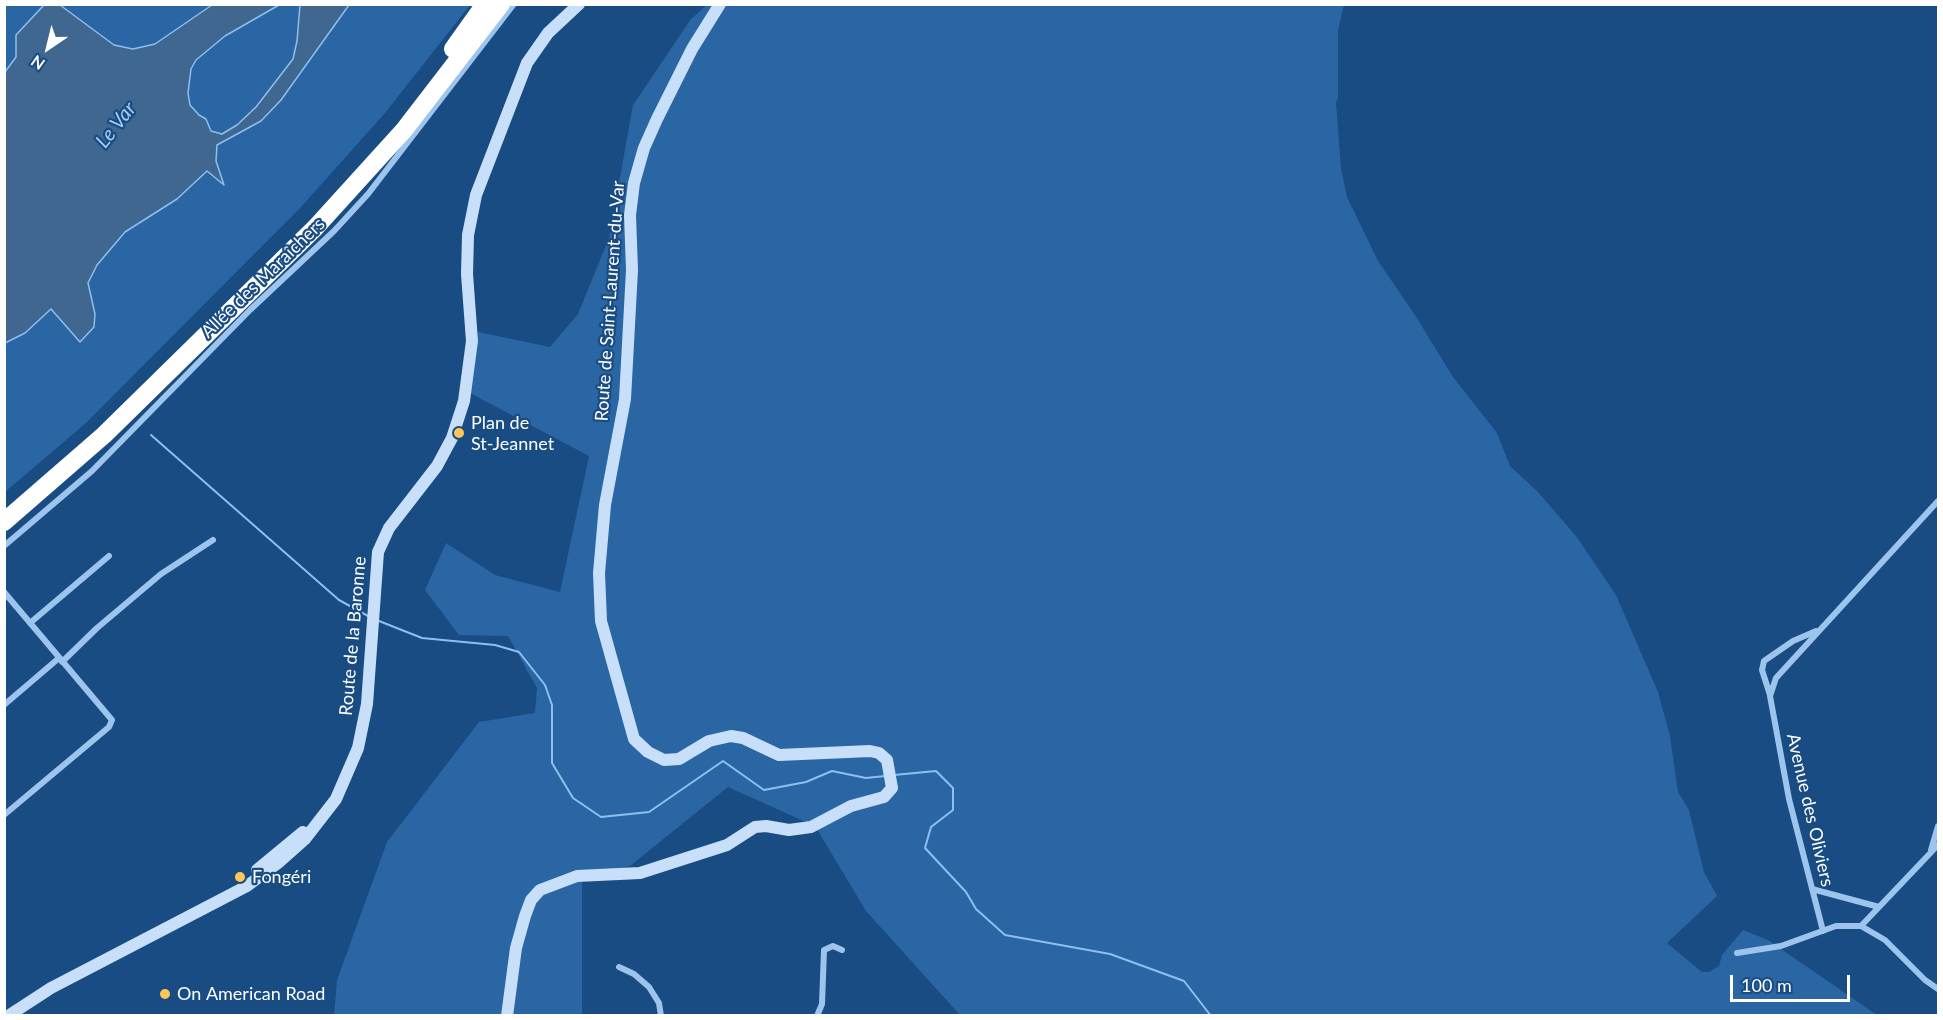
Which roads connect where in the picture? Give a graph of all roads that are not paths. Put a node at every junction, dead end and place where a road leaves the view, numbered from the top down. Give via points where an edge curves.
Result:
1 (485, 4) edge
2 (501, 4) edge
3 (514, 4) edge
4 (579, 4) edge
5 (720, 4) edge
6 (1938, 501) edge
7 (4, 508) edge
8 (4, 522) edge
9 (213, 540) dead end
10 (4, 546) edge
11 (109, 556) dead end
12 (4, 592) edge
13 (30, 623) junction
14 (1819, 630) junction
15 (61, 660) junction
16 (1770, 696) junction
17 (4, 705) edge
18 (4, 815) edge
19 (1938, 826) edge
20 (1938, 845) edge
21 (1930, 854) junction
22 (1812, 889) junction
23 (1879, 907) junction
24 (1861, 926) junction
25 (1823, 930) junction
26 (842, 951) dead end
27 (1737, 953) dead end
28 (619, 967) dead end
29 (1938, 989) edge
30 (8, 1016) edge
31 (507, 1016) edge
32 (661, 1016) edge
33 (817, 1016) edge

1 - 7 highway via 395,121 307,219 95,428
2 - 8 highway via 404,129 315,228 104,435
3 - 10 street, Allée des Maraîchers via 368,194 334,231 250,310 92,471
4 - 30 street, Route de la Baronne via 548,33 527,63 476,195 468,235 472,341 464,401 452,438 437,466 382,540 376,566 367,704 358,748 336,799 325,814 226,896 51,988
5 - 31 street, Route de Saint-Laurent-du-Var via 657,119 634,183 625,399 605,505 599,573 601,621 634,739 657,757 679,759 709,741 731,736 779,755 862,750 879,753 887,760 893,784 884,797 851,806 811,827 755,827 727,845 640,873 577,876 540,890 531,900 516,948
6 - 14 street, Avenue des Oliviers
9 - 15 street via 161,574
11 - 13 street
12 - 13 street
13 - 15 street
14 - 16 street, Avenue des Oliviers via 1776,678
14 - 16 street, Avenue des Oliviers via 1793,641 1764,661 1762,670
15 - 17 street
15 - 18 street via 112,720 109,728
16 - 22 street, Avenue des Oliviers via 1789,799
19 - 21 street
20 - 21 street
21 - 23 street
22 - 23 street
22 - 25 street, Avenue des Oliviers
23 - 24 street
24 - 25 street
24 - 29 street via 1885,940
25 - 27 street via 1780,946
26 - 33 street via 832,946 824,950 822,1004
28 - 32 street via 649,987 659,1003

